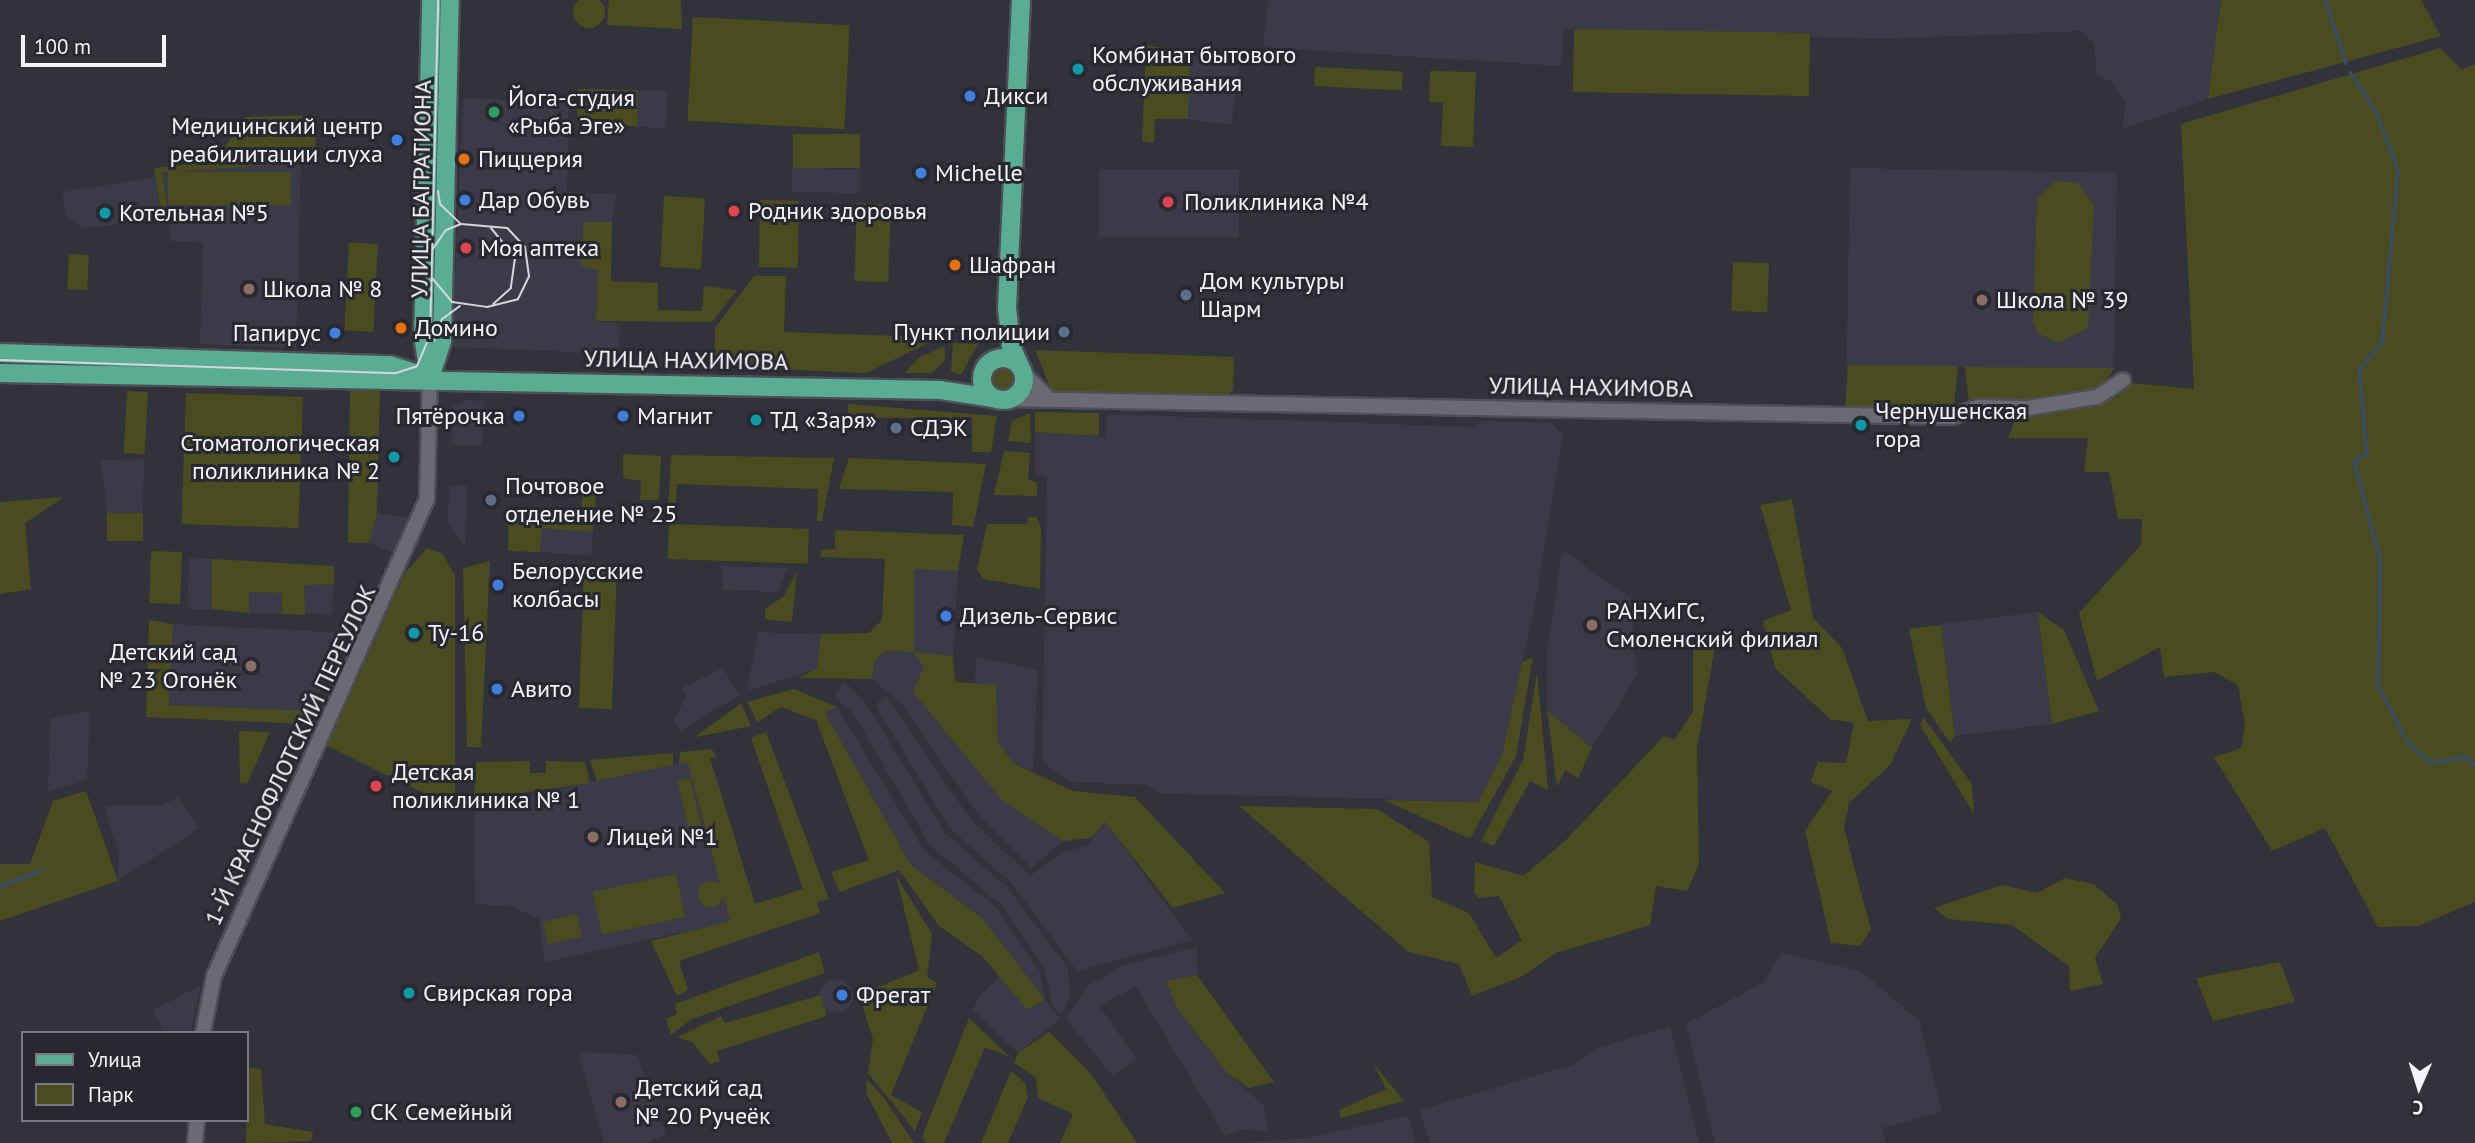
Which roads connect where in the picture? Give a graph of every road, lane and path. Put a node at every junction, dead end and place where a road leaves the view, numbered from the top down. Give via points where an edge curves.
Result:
1 (431, 0) edge
2 (450, 0) edge
3 (1021, 0) edge
4 (1007, 308) junction
5 (423, 338) junction
6 (0, 353) edge
7 (390, 365) junction
8 (986, 366) junction
9 (1022, 371) junction
10 (0, 373) edge
11 (430, 378) junction
12 (2123, 380) dead end
13 (940, 390) junction
14 (992, 398) junction
15 (1011, 399) junction
16 (1050, 399) junction
17 (427, 499) joint
18 (202, 1031) edge
19 (197, 1122) edge
20 (195, 1143) edge

1 - 5 main road, УЛИЦА БАГРАТИОНА
2 - 11 main road, УЛИЦА БАГРАТИОНА via 442,341
3 - 4 main road
4 - 8 main road
4 - 9 main road via 1011,346
5 - 7 main road via 417,355
5 - 11 main road, УЛИЦА БАГРАТИОНА
6 - 7 main road, УЛИЦА НАХИМОВА
7 - 11 main road, УЛИЦА НАХИМОВА
8 - 9 main road via 1008,358
8 - 13 main road via 971,384
8 - 14 main road via 981,382
9 - 15 main road via 1020,392
9 - 16 street
10 - 11 main road, УЛИЦА НАХИМОВА via 389,384
11 - 13 main road, УЛИЦА НАХИМОВА
11 - 17 street, УЛИЦА БАГРАТИОНА
12 - 16 street, УЛИЦА НАХИМОВА via 2098,397 2028,408 1978,407 1952,417
13 - 14 main road
14 - 15 main road
15 - 16 street, УЛИЦА НАХИМОВА
17 - 18 street, 1-Й КРАСНОФЛОТСКИЙ ПЕРЕУЛОК via 219,964
19 - 20 street

